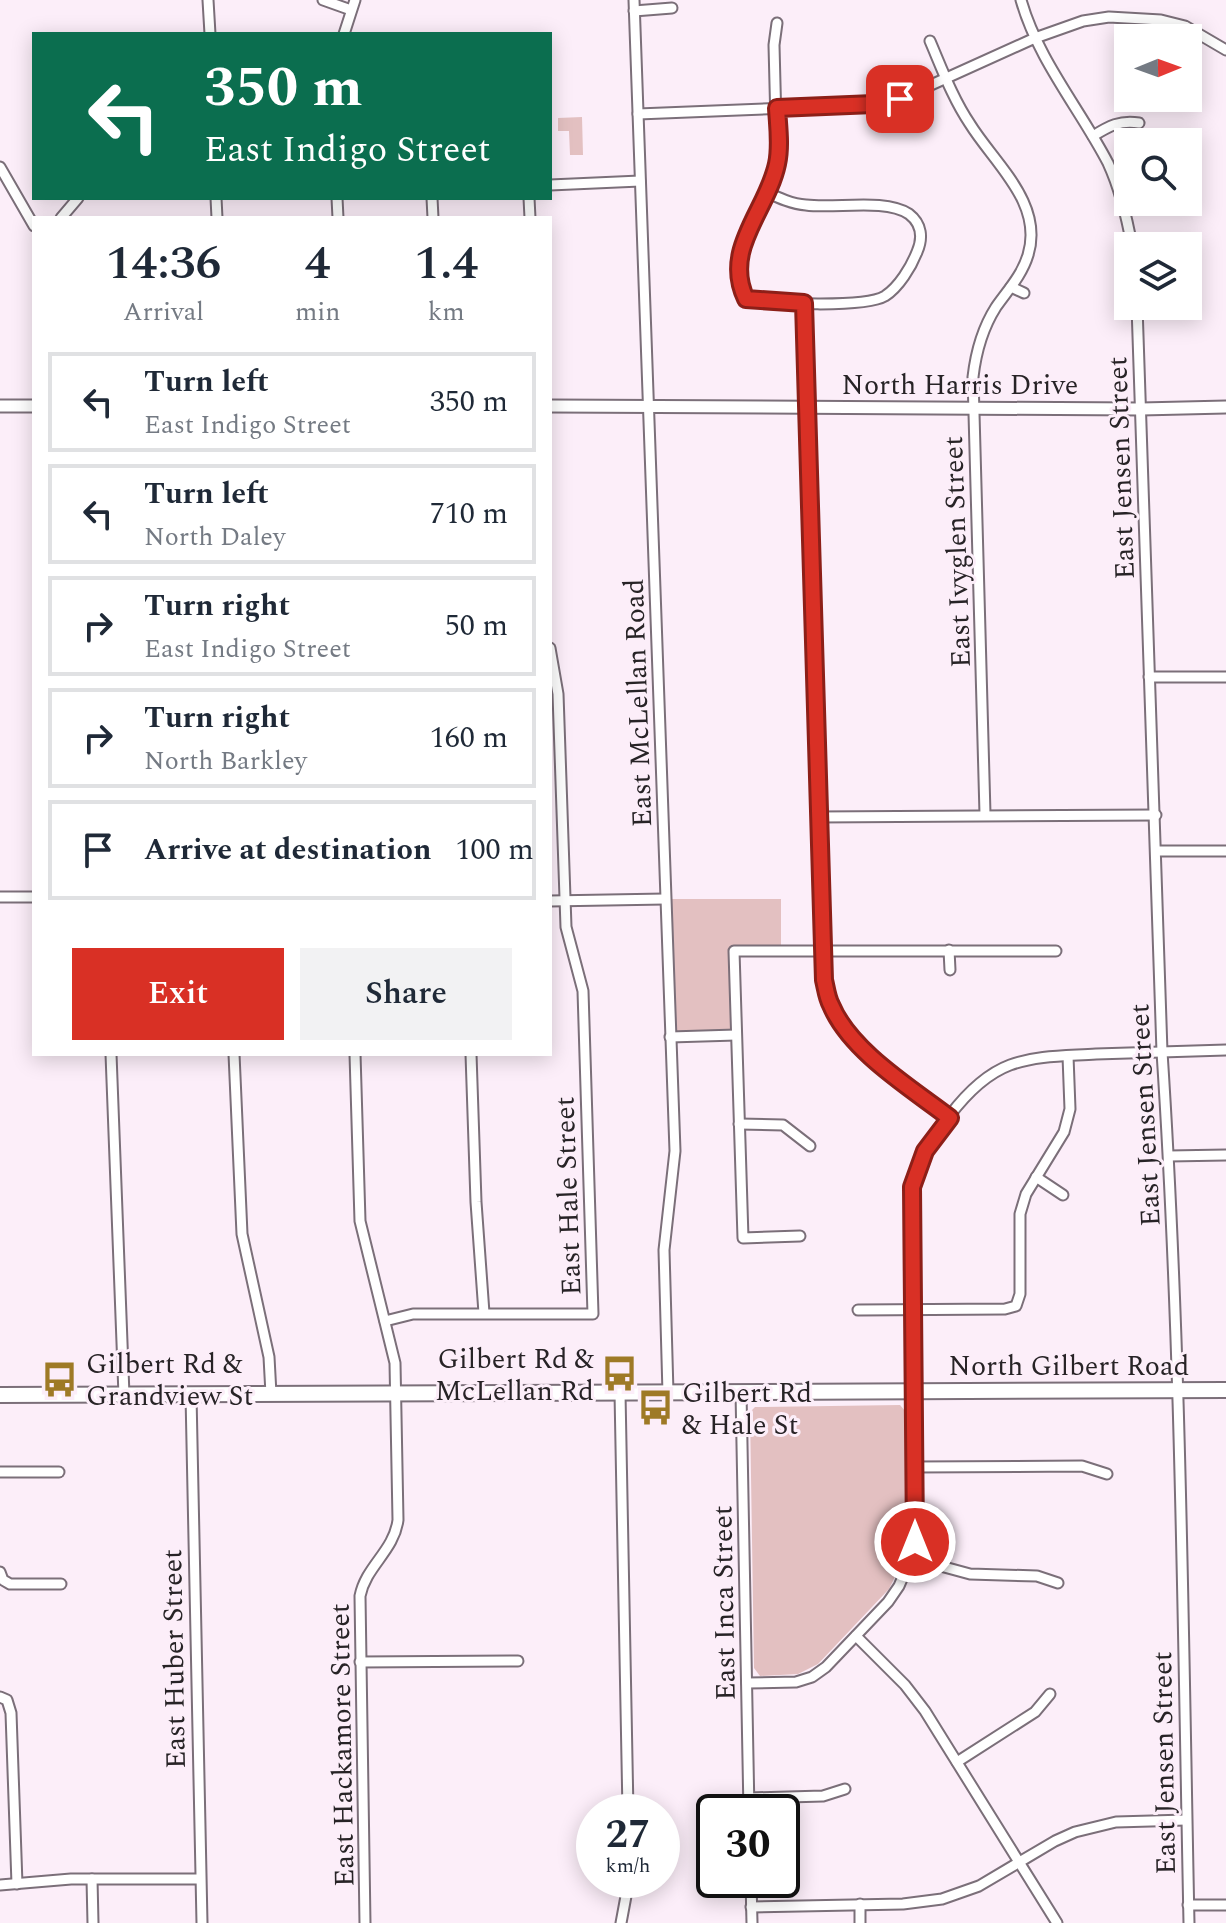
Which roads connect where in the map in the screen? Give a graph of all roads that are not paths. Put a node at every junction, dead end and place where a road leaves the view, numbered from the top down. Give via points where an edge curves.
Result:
1 (208, 0) edge
2 (323, 0) edge
3 (1021, 0) edge
4 (353, 5) edge
5 (634, 5) edge
6 (672, 8) dead end
7 (777, 23) dead end
8 (210, 32) edge
9 (345, 32) edge
10 (1035, 38) junction
11 (930, 41) dead end
12 (1226, 50) edge
13 (946, 78) junction
14 (777, 108) junction
15 (638, 114) junction
16 (1139, 123) dead end
17 (1093, 136) junction
18 (0, 167) edge
19 (640, 181) junction
20 (552, 185) edge
21 (766, 192) junction
22 (76, 200) edge
23 (63, 216) edge
24 (32, 223) edge
25 (1129, 232) edge
26 (1011, 287) junction
27 (1024, 293) dead end
28 (804, 303) junction
29 (1138, 320) edge
30 (0, 406) edge
31 (32, 406) edge
32 (552, 406) edge
33 (648, 406) junction
34 (806, 407) junction
35 (974, 407) junction
36 (1226, 407) edge
37 (1141, 409) junction
38 (552, 660) edge
39 (1149, 677) junction
40 (1226, 677) edge
41 (985, 814) junction
42 (1156, 815) junction
43 (818, 817) junction
44 (1157, 851) junction
45 (1226, 851) edge
46 (0, 897) edge
47 (32, 897) edge
48 (665, 899) junction
49 (552, 901) edge
50 (563, 901) junction
51 (822, 950) junction
52 (949, 950) junction
53 (1056, 951) dead end
54 (950, 970) dead end
55 (736, 1035) junction
56 (670, 1037) junction
57 (1226, 1050) edge
58 (1162, 1052) junction
59 (111, 1056) edge
60 (234, 1056) edge
61 (355, 1056) edge
62 (471, 1056) edge
63 (1068, 1056) junction
64 (950, 1118) junction
65 (739, 1124) junction
66 (810, 1146) dead end
67 (1226, 1155) edge
68 (1169, 1156) junction
69 (1036, 1177) junction
70 (1063, 1195) dead end
71 (800, 1236) dead end
72 (914, 1309) junction
73 (858, 1310) dead end
74 (484, 1313) junction
75 (385, 1321) junction
76 (1226, 1390) edge
77 (1177, 1391) junction
78 (741, 1392) junction
79 (915, 1392) junction
80 (620, 1393) junction
81 (668, 1393) junction
82 (271, 1394) junction
83 (395, 1394) junction
84 (0, 1395) edge
85 (124, 1395) junction
86 (191, 1395) junction
87 (915, 1467) junction
88 (0, 1472) edge
89 (59, 1472) dead end
90 (1107, 1474) dead end
91 (911, 1558) junction
92 (0, 1572) edge
93 (1058, 1583) dead end
94 (61, 1584) dead end
95 (856, 1636) junction
96 (518, 1661) dead end
97 (360, 1662) junction
98 (747, 1683) junction
99 (1050, 1694) dead end
100 (3, 1698) edge
101 (957, 1762) junction
102 (845, 1789) dead end
103 (628, 1794) edge
104 (749, 1794) edge
105 (800, 1796) edge
106 (1186, 1820) junction
107 (1020, 1862) junction
108 (92, 1879) junction
109 (200, 1879) junction
110 (17, 1884) junction
111 (0, 1885) edge
112 (626, 1898) edge
113 (751, 1898) edge
114 (860, 1904) junction
115 (1188, 1905) junction
116 (1226, 1905) edge
117 (751, 1907) junction
118 (93, 1923) edge
119 (202, 1923) edge
120 (365, 1923) edge
121 (621, 1923) edge
122 (752, 1923) edge
123 (860, 1923) edge
124 (1057, 1923) edge
125 (1189, 1923) edge

1 - 8 street
2 - 4 street
3 - 10 street
4 - 9 street
5 - 6 street, East McLellan Road
5 - 15 street, East McLellan Road
7 - 14 street
10 - 12 street via 1083,21 1136,18 1185,26
10 - 13 street
10 - 17 street
11 - 13 street, East Ivyglen Street
13 - 14 street via 900,99 874,104
13 - 26 street, East Ivyglen Street via 970,124 1023,199 1029,252
14 - 15 street
14 - 21 street via 777,163
15 - 19 street, East McLellan Road
16 - 17 street via 1114,124
17 - 25 street via 1110,167
18 - 24 street
19 - 20 street
19 - 33 street, East McLellan Road
21 - 28 street via 743,238 741,288 746,299
21 - 28 street via 809,206 900,210 920,227 916,255 896,288 883,298
22 - 23 street
26 - 27 street
26 - 35 street, East Ivyglen Street via 977,349
28 - 34 street
29 - 37 street, East Jensen Street
30 - 31 street
32 - 33 street, North Harris Drive
33 - 34 street, North Harris Drive
33 - 48 street, East McLellan Road
34 - 35 street, North Harris Drive
34 - 43 street
35 - 37 street, North Harris Drive
35 - 41 street, East Ivyglen Street
36 - 37 street, North Harris Drive
37 - 39 street, East Jensen Street
38 - 50 street, East Hale Street via 558,694
39 - 40 street
39 - 42 street, East Jensen Street
41 - 42 street
41 - 43 street
42 - 44 street, East Jensen Street
43 - 51 street
44 - 45 street
44 - 58 street, East Jensen Street
46 - 47 street
48 - 50 street
48 - 56 street, East McLellan Road
49 - 50 street
50 - 74 street, East Hale Street via 583,991 593,1314
51 - 52 street
51 - 55 street via 734,951
51 - 64 street via 830,1005 845,1030
52 - 53 street
52 - 54 street
55 - 56 street
55 - 65 street
56 - 81 street, East McLellan Road via 674,1167 665,1232
57 - 58 street
58 - 63 street
58 - 68 street, East Jensen Street
59 - 85 street
60 - 82 street via 242,1234 269,1357
61 - 75 street, East Hackamore Street via 360,1221
62 - 74 street
63 - 64 street via 1036,1059 993,1073
63 - 69 street via 1070,1109 1064,1132
64 - 72 street via 925,1151 912,1187
65 - 66 street via 783,1125
65 - 71 street via 743,1238
67 - 68 street
68 - 77 street, East Jensen Street
69 - 70 street
69 - 72 street via 1020,1214 1016,1306
72 - 73 street
72 - 79 street
74 - 75 street via 413,1314
75 - 83 street, East Hackamore Street
76 - 77 main road, North Gilbert Road
77 - 79 main road, North Gilbert Road
77 - 106 street, East Jensen Street
78 - 79 main road, North Gilbert Road
78 - 81 main road, North Gilbert Road
78 - 98 street, East Inca Street
79 - 87 street
80 - 81 main road, North Gilbert Road
80 - 83 main road, North Gilbert Road
80 - 103 street
82 - 83 main road, North Gilbert Road
82 - 86 main road, North Gilbert Road
83 - 97 street, East Hackamore Street via 398,1520 390,1544 362,1587
84 - 85 main road, North Gilbert Road
85 - 86 main road, North Gilbert Road
86 - 109 street, East Huber Street
87 - 90 street via 1082,1466
87 - 91 street
88 - 89 street
91 - 93 street via 970,1574 1037,1576
91 - 95 street via 892,1596
92 - 94 street via 10,1584
95 - 98 street via 812,1677
95 - 101 street via 905,1685
96 - 97 street
97 - 120 street, East Hackamore Street
98 - 104 street, East Inca Street
99 - 101 street via 1035,1712
100 - 110 street via 11,1713
101 - 107 street
102 - 105 street
106 - 107 street via 1096,1826 1065,1836
106 - 115 street, East Jensen Street
107 - 114 street via 979,1886 942,1899
107 - 124 street
108 - 109 street
108 - 110 street
108 - 118 street
109 - 119 street, East Huber Street
110 - 111 street
112 - 121 street
113 - 117 street
114 - 117 street
114 - 123 street
115 - 116 street
115 - 125 street, East Jensen Street
117 - 122 street

